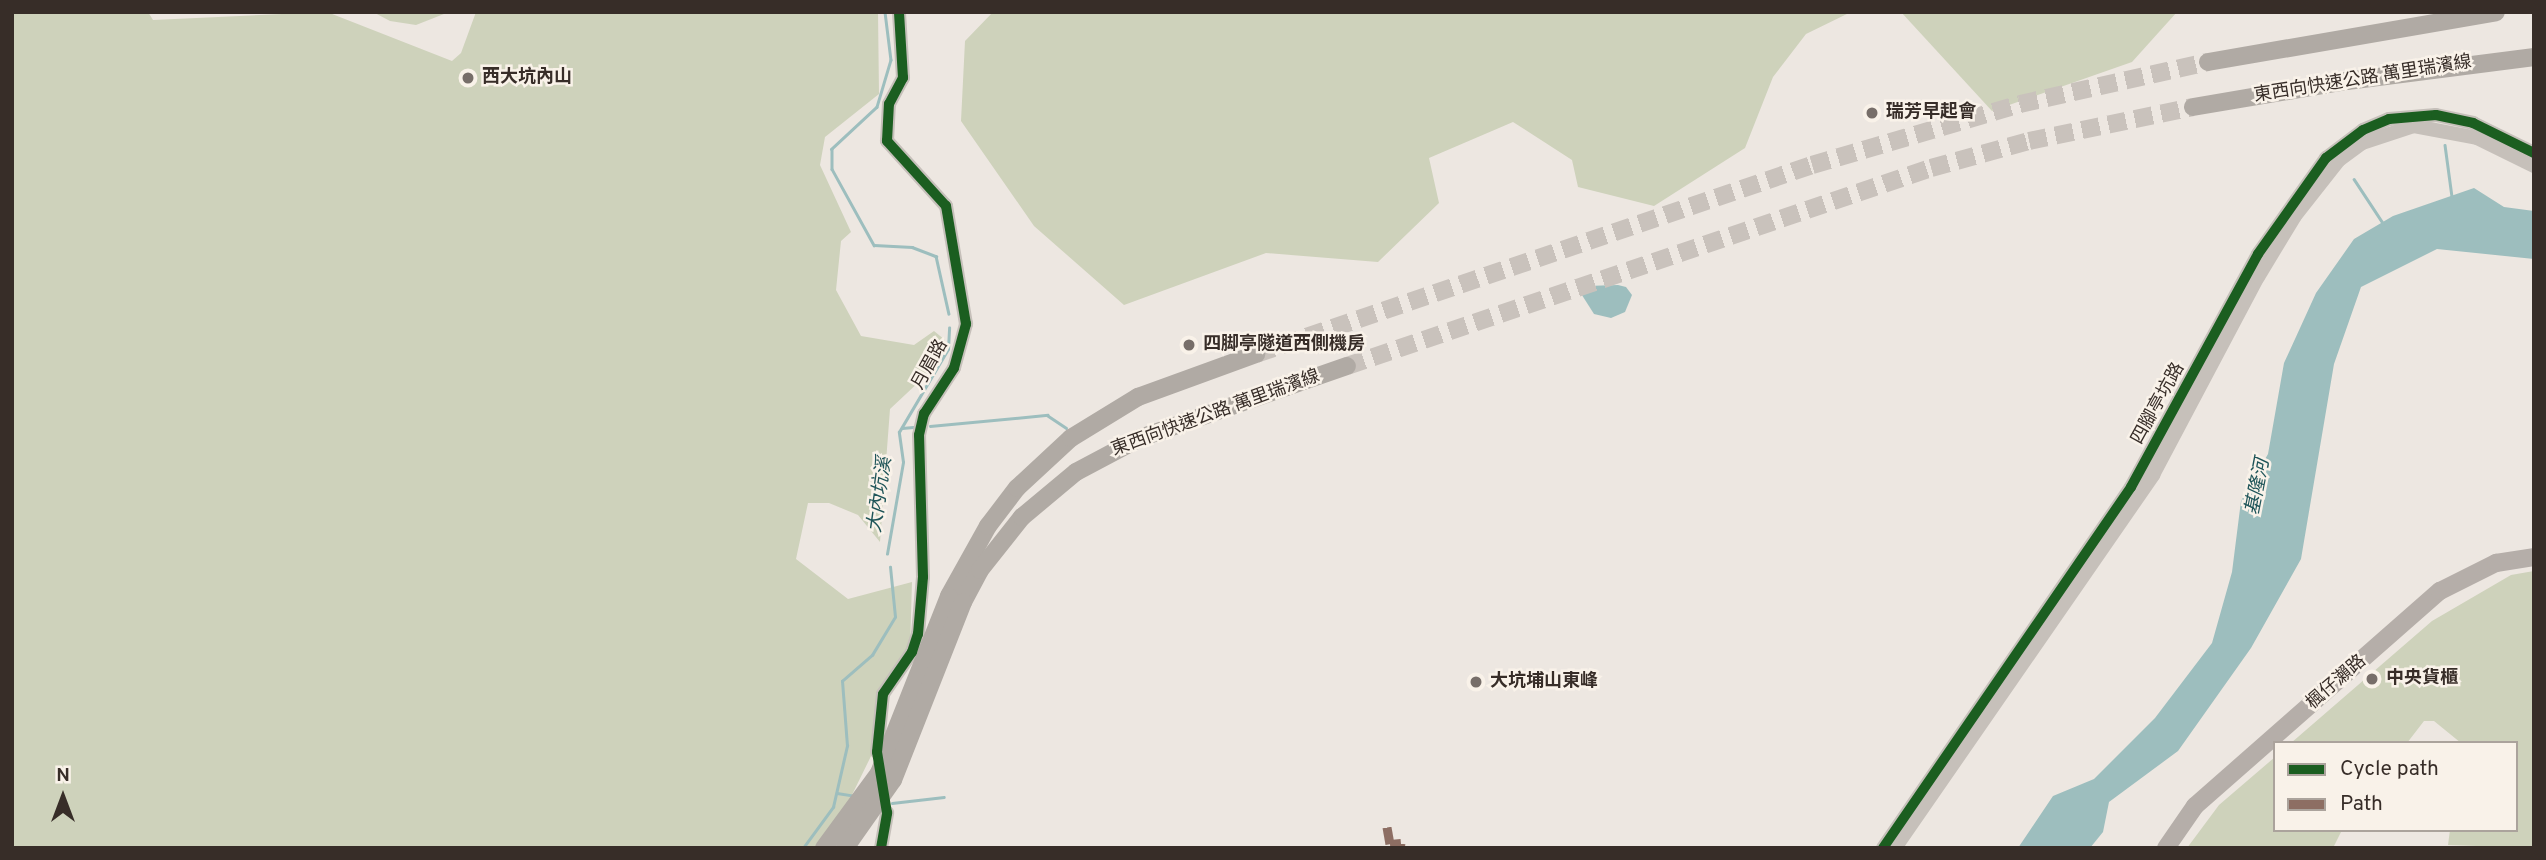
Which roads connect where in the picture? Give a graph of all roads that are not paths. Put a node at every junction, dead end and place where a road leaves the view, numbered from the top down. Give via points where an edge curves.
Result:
1 (898, 12) edge
2 (2476, 12) edge
3 (2496, 12) edge
4 (2398, 26) junction
5 (2534, 57) edge
6 (2208, 62) tunnel mouth
7 (2534, 68) edge
8 (2347, 81) junction
9 (2193, 107) tunnel mouth
10 (2534, 153) edge
11 (2534, 166) edge
12 (1256, 354) tunnel mouth
13 (1347, 366) tunnel mouth
14 (2534, 557) edge
15 (956, 599) junction
16 (877, 752) dead end
17 (887, 813) dead end
18 (824, 848) edge
19 (845, 848) edge
20 (881, 848) edge
21 (1883, 848) edge
22 (1895, 848) edge
23 (2166, 848) edge

1 - 16 street, 月眉路 via 903,78 889,104 887,141 946,206 966,324 954,368 924,414 919,435 923,577 918,634 912,652 883,694
2 - 4 highway
3 - 4 highway
4 - 6 highway
5 - 8 highway, 東西向快速公路 萬里瑞濱線
7 - 8 highway
8 - 9 highway, 東西向快速公路 萬里瑞濱線
10 - 21 street, 四腳亭坑路 via 2473,123 2412,115 2363,130 2326,158 2258,254 2131,487
11 - 22 street, 四腳亭坑路 via 2477,138 2414,126 2362,143 2339,160 2295,216 2258,277 2153,475
12 - 15 highway, 東西向快速公路 萬里瑞濱線 via 1138,397 1071,438 1010,497 988,526
13 - 15 highway, 東西向快速公路 萬里瑞濱線 via 1140,438 1076,472 1006,535
14 - 23 main road, 楓仔瀨路 via 2496,563 2440,591 2195,806
15 - 18 highway, 東西向快速公路 萬里瑞濱線, bridge via 879,773
15 - 19 highway, 東西向快速公路 萬里瑞濱線, bridge via 893,779
17 - 20 street

